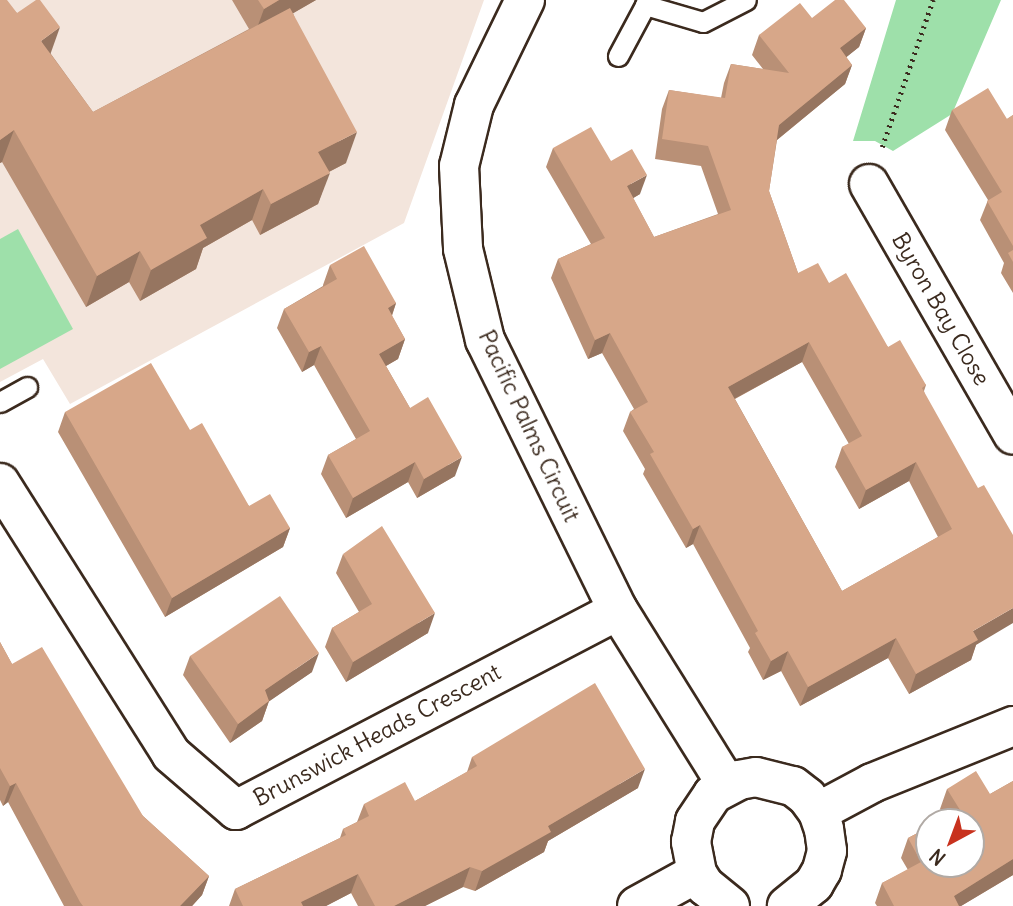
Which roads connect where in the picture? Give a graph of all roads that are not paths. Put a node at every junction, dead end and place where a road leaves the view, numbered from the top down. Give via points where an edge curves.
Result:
1 (525, 0) edge
2 (746, 0) edge
3 (646, 3) edge
4 (618, 56) dead end
5 (869, 184) road end
6 (27, 387) dead end
7 (0, 402) edge
8 (1013, 435) edge
9 (0, 484) edge
10 (618, 610) junction
11 (1013, 726) edge
12 (727, 785) junction
13 (818, 812) junction
14 (697, 873) junction
15 (637, 906) edge
16 (730, 906) edge
17 (787, 906) edge

1 - 10 street, Pacific Palms Circuit via 474,104 459,166 463,249 485,340
2 - 3 lane via 703,22
3 - 4 lane
5 - 8 street, Byron Bay Close
6 - 7 lane
9 - 10 street, Brunswick Heads Crescent via 171,754 236,810
10 - 12 street, Pacific Palms Circuit
11 - 13 street via 872,783
12 - 13 street via 756,777 774,779 793,786
12 - 14 street via 707,801 695,821 691,842
13 - 17 street via 827,851 822,870 814,884
14 - 15 street
14 - 16 street via 705,886

